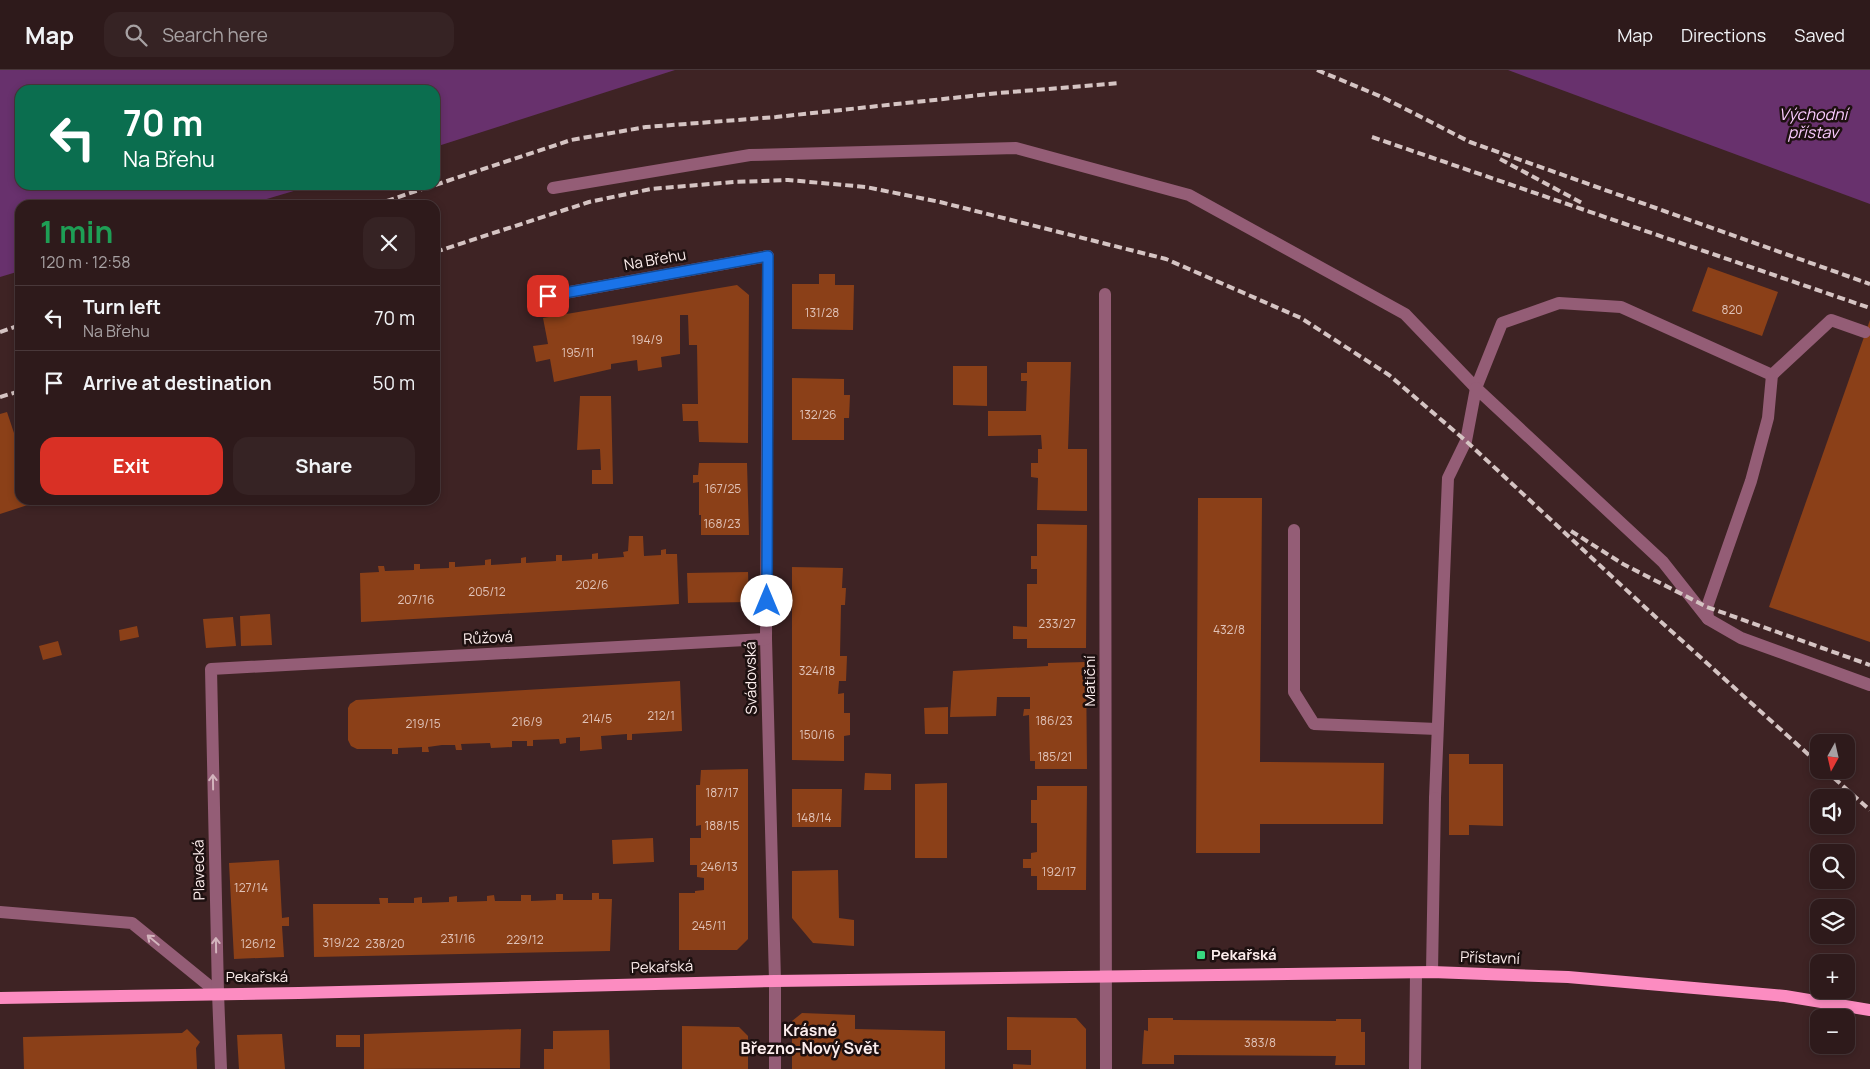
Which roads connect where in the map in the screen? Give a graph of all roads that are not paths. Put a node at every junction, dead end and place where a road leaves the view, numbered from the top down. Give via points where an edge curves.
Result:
1 (553, 188) dead end
2 (768, 256) joint
3 (1105, 294) dead end
4 (548, 296) dead end
5 (1865, 332) dead end
6 (1772, 375) junction
7 (1476, 388) junction
8 (1294, 530) dead end
9 (1708, 619) junction
10 (766, 640) junction
11 (211, 669) joint
12 (1870, 685) edge
13 (1437, 729) junction
14 (0, 912) edge
15 (1432, 972) junction
16 (1416, 973) junction
17 (1107, 976) junction
18 (775, 981) junction
19 (218, 993) junction
20 (0, 998) edge
21 (1870, 1010) edge
22 (221, 1069) edge
23 (775, 1069) edge
24 (1106, 1069) edge
25 (1415, 1069) edge

1 - 7 street via 750,154 1016,148 1189,195 1405,314
2 - 4 street, Na Břehu
2 - 10 street, Svádovská
3 - 17 street, Matiční
5 - 6 street via 1831,320
6 - 7 street via 1621,307 1559,303 1502,324
6 - 9 street via 1768,418 1751,481 1707,607
7 - 9 street via 1663,562
7 - 13 street via 1466,441 1448,478
8 - 13 street via 1294,692 1314,724
9 - 12 street via 1741,638
10 - 11 street, Růžová
10 - 18 street, Svádovská
19 -> 11 street, Plavecká
13 - 15 street
19 -> 14 street, Pekařská via 132,923
15 - 16 main road, Přístavní
15 - 21 main road, Přístavní via 1568,977 1785,996
16 - 17 main road, Přístavní
16 - 25 street
17 - 18 main road, Pekařská
17 - 24 street, Matiční
18 - 19 main road, Pekařská
18 - 23 street, Svádovská
19 - 20 main road, Pekařská
19 - 22 street, Plavecká

